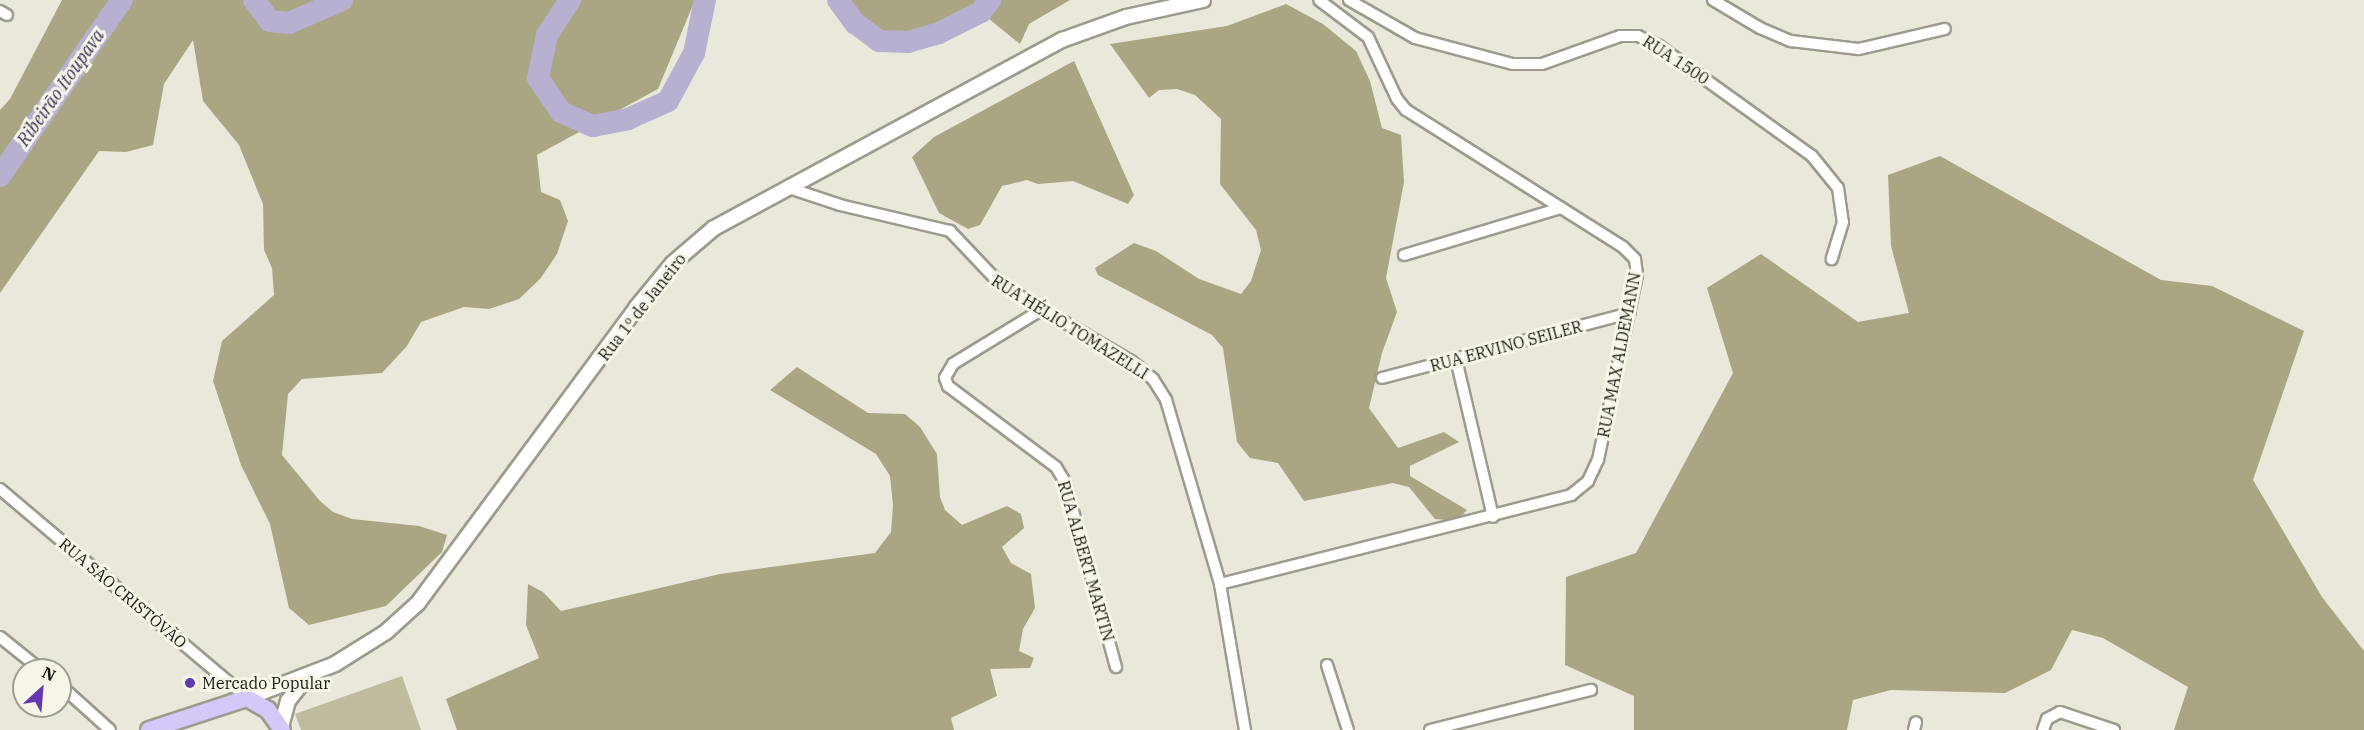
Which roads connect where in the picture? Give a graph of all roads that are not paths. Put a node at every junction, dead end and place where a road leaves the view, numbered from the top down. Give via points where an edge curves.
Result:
1 (1203, 0) edge
2 (1319, 0) edge
3 (1349, 0) edge
4 (1713, 0) edge
5 (1945, 29) dead end
6 (792, 189) junction
7 (1560, 208) junction
8 (1404, 255) dead end
9 (1832, 259) dead end
10 (1041, 310) junction
11 (1629, 313) junction
12 (1456, 359) junction
13 (1382, 378) dead end
14 (0, 489) edge
15 (1494, 517) junction
16 (1220, 584) junction
17 (0, 638) edge
18 (26, 658) edge
19 (1328, 665) dead end
20 (1116, 667) dead end
21 (306, 677) junction
22 (1591, 690) dead end
23 (72, 696) edge
24 (247, 698) junction
25 (282, 729) edge
26 (110, 730) edge
27 (148, 730) edge
28 (1245, 730) edge
29 (1348, 730) edge
30 (1430, 730) edge
31 (2043, 730) edge
32 (2114, 730) edge

1 - 6 street, Rua 1º de Janeiro via 1126,17 1062,40
2 - 7 street, RUA MAX ALDEMANN via 1368,38 1406,110
3 - 9 street, RUA 1500 via 1415,38 1513,64 1542,64 1620,36 1638,36 1659,46 1812,156 1838,188 1843,222
4 - 5 street via 1791,41 1859,49
6 - 10 street, RUA HÉLIO TOMAZELLI via 840,205 950,231 986,274
6 - 21 street, Rua 1º de Janeiro via 714,228 673,263 418,603 366,646
7 - 8 street
7 - 11 street, RUA MAX ALDEMANN via 1623,247 1635,259 1637,275
10 - 16 street, RUA HÉLIO TOMAZELLI via 1132,362 1153,379 1166,400
10 - 20 street, RUA ALBERT MARTIN via 953,364 945,378 948,386 1056,467 1065,482
11 - 12 street, RUA ERVINO SEILER
11 - 15 street, RUA MAX ALDEMANN via 1598,460 1588,481 1571,495
12 - 13 street, RUA ERVINO SEILER
12 - 15 street
14 - 24 street, RUA SÃO CRISTÓVÃO
15 - 16 street, RUA MAX ALDEMANN
16 - 28 street, RUA HÉLIO TOMAZELLI
17 - 18 street
19 - 29 street
21 - 24 street, Rua 1º de Janeiro
21 - 25 street, Rua 1º de Janeiro via 288,701
22 - 30 street
23 - 26 street
24 - 25 main road via 268,710
24 - 27 main road, Rua 1º de Janeiro
31 - 32 street via 2047,719 2060,712

